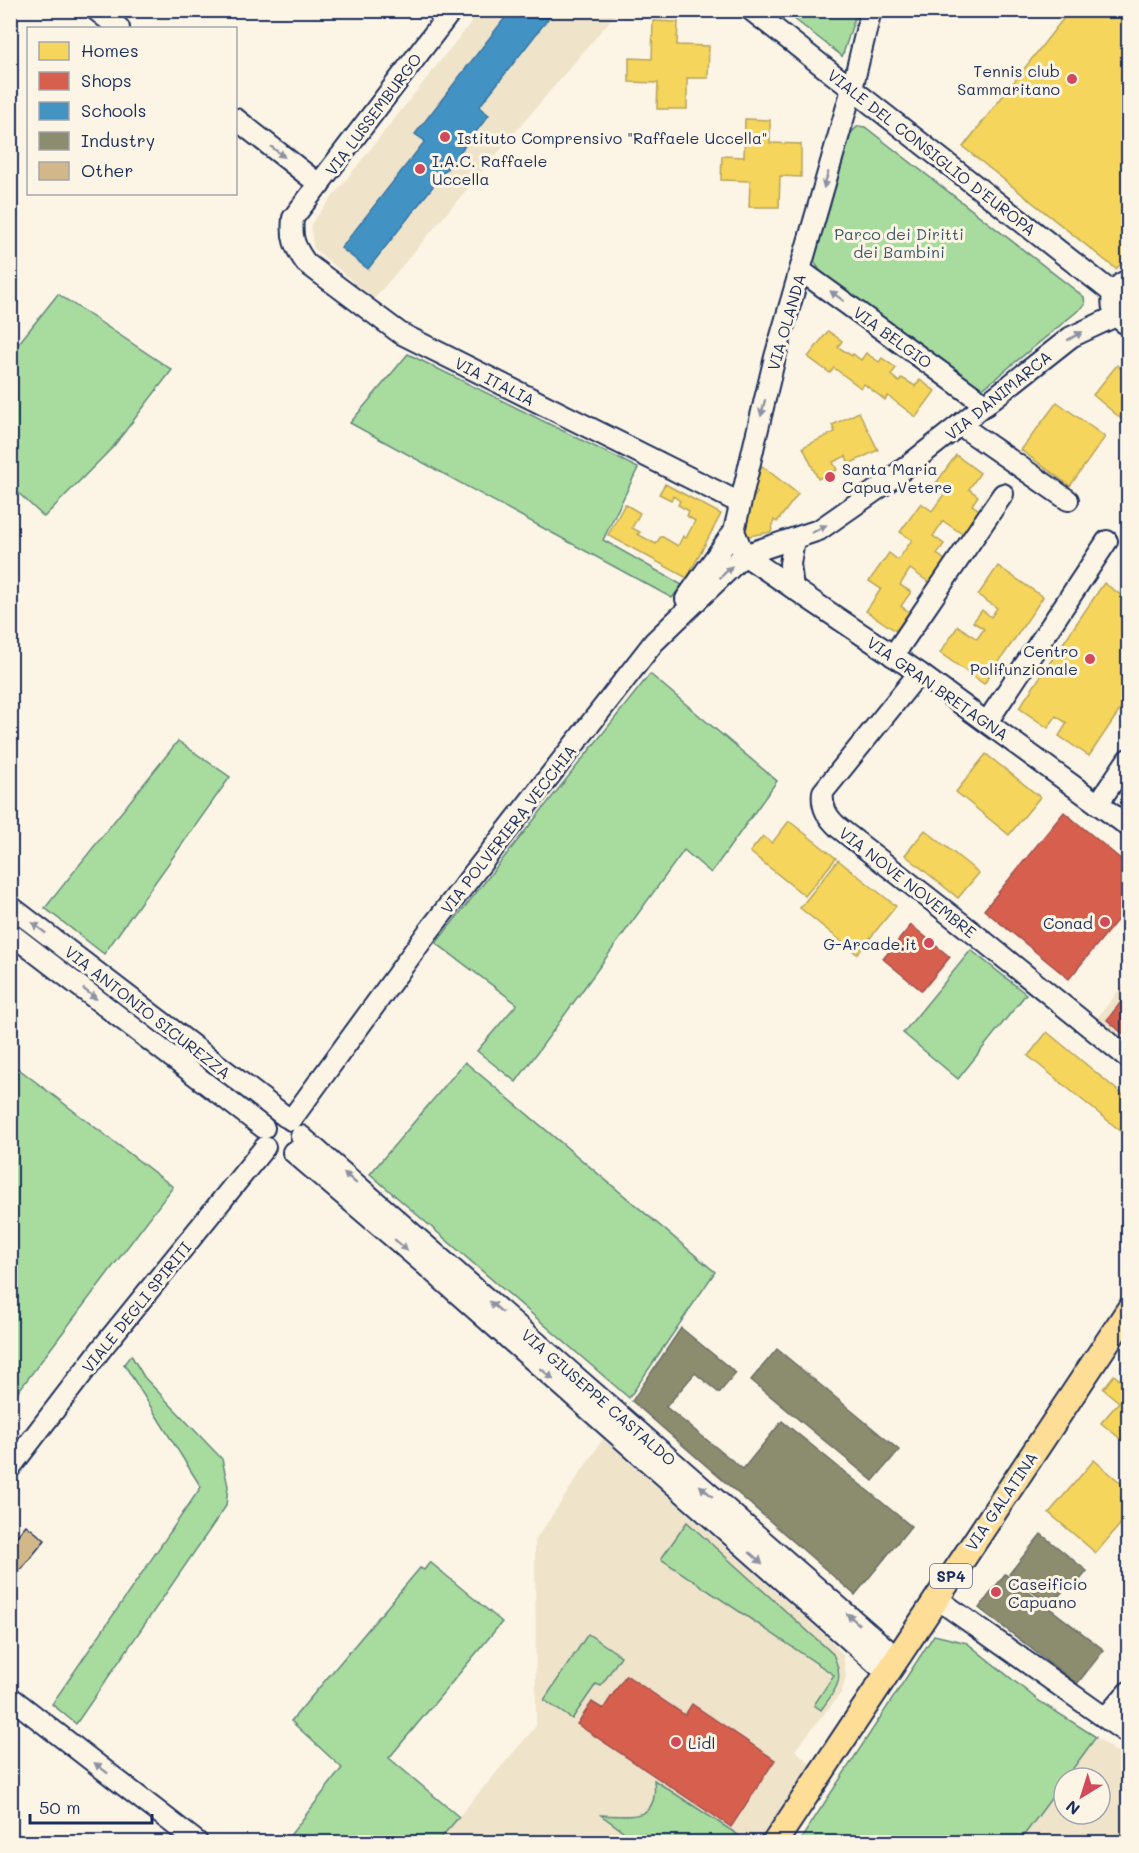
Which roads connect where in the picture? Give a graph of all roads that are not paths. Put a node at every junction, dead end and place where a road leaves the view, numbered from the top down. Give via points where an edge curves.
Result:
1 (96, 10) edge
2 (751, 10) edge
3 (871, 10) edge
4 (443, 14) edge
5 (118, 27) edge
6 (852, 89) junction
7 (885, 116) junction
8 (237, 120) edge
9 (842, 123) junction
10 (320, 184) junction
11 (293, 218) joint
12 (800, 270) junction
13 (1128, 280) edge
14 (1113, 294) junction
15 (1122, 320) edge
16 (986, 405) junction
17 (960, 425) junction
18 (1004, 494) dead end
19 (1068, 500) dead end
20 (740, 503) junction
21 (735, 531) junction
22 (794, 539) junction
23 (1107, 542) dead end
24 (744, 555) junction
25 (793, 588) junction
26 (654, 642) junction
27 (893, 656) junction
28 (919, 673) junction
29 (987, 722) junction
30 (1128, 759) edge
31 (1098, 804) junction
32 (1128, 826) edge
33 (10, 906) edge
34 (10, 933) edge
35 (1128, 1058) edge
36 (293, 1131) junction
37 (264, 1137) junction
38 (1127, 1318) edge
39 (10, 1468) edge
40 (936, 1598) junction
41 (892, 1666) junction
42 (1128, 1692) edge
43 (10, 1697) edge
44 (1106, 1717) junction
45 (1128, 1734) edge
46 (197, 1842) edge
47 (775, 1842) edge

1 - 5 street
2 - 6 street, VIALE DEL CONSIGLIO D'EUROPA
3 - 6 street, VIA OLANDA
4 - 10 street, VIA LUSSEMBURGO
6 - 7 street, VIALE DEL CONSIGLIO D'EUROPA
6 - 9 street, VIA OLANDA
7 - 9 street via 864,113
7 - 14 street, VIALE DEL CONSIGLIO D'EUROPA
8 -> 10 street
9 -> 12 street, VIA OLANDA
10 - 11 street, VIA LUSSEMBURGO
11 - 20 street, VIA ITALIA via 296,250 306,263 400,333
16 -> 12 street, VIA BELGIO
12 -> 20 street, VIA OLANDA
13 - 14 street
14 - 15 street via 1112,301
16 -> 15 street, VIA DANIMARCA via 1071,337
16 - 17 street, VIA DANIMARCA
17 - 19 street
22 -> 17 street, VIA DANIMARCA via 819,530
18 - 27 street
20 - 21 street, VIA OLANDA
21 - 24 street
21 - 26 street
22 - 24 street, VIA DANIMARCA
22 - 25 street via 790,564
23 - 29 street
24 - 25 street, VIA GRAN BRETAGNA
26 -> 24 street, VIA POLVERIERA VECCHIA
25 - 27 street, VIA GRAN BRETAGNA
26 - 36 street, VIA POLVERIERA VECCHIA via 428,932
27 - 28 street, VIA GRAN BRETAGNA
28 - 29 street, VIA GRAN BRETAGNA
28 - 35 street, VIA NOVE NOVEMBRE via 823,792 826,813 839,828
29 - 31 street, VIA GRAN BRETAGNA
30 - 31 street
31 - 32 street, VIA GRAN BRETAGNA
36 -> 33 street, VIA ANTONIO SICUREZZA
34 -> 37 street, VIA ANTONIO SICUREZZA
36 - 37 street via 273,1119
36 - 37 street via 281,1156 269,1152
36 - 41 street, VIA GIUSEPPE CASTALDO via 424,1264
37 - 39 street, VIALE DEGLI SPIRITI
38 - 40 main road, VIA GALATINA / SP4
40 - 41 main road, VIA GALATINA / SP4
40 - 44 street
41 - 47 main road, VIA GALATINA / SP4
42 - 44 street
46 -> 43 street
44 - 45 street

